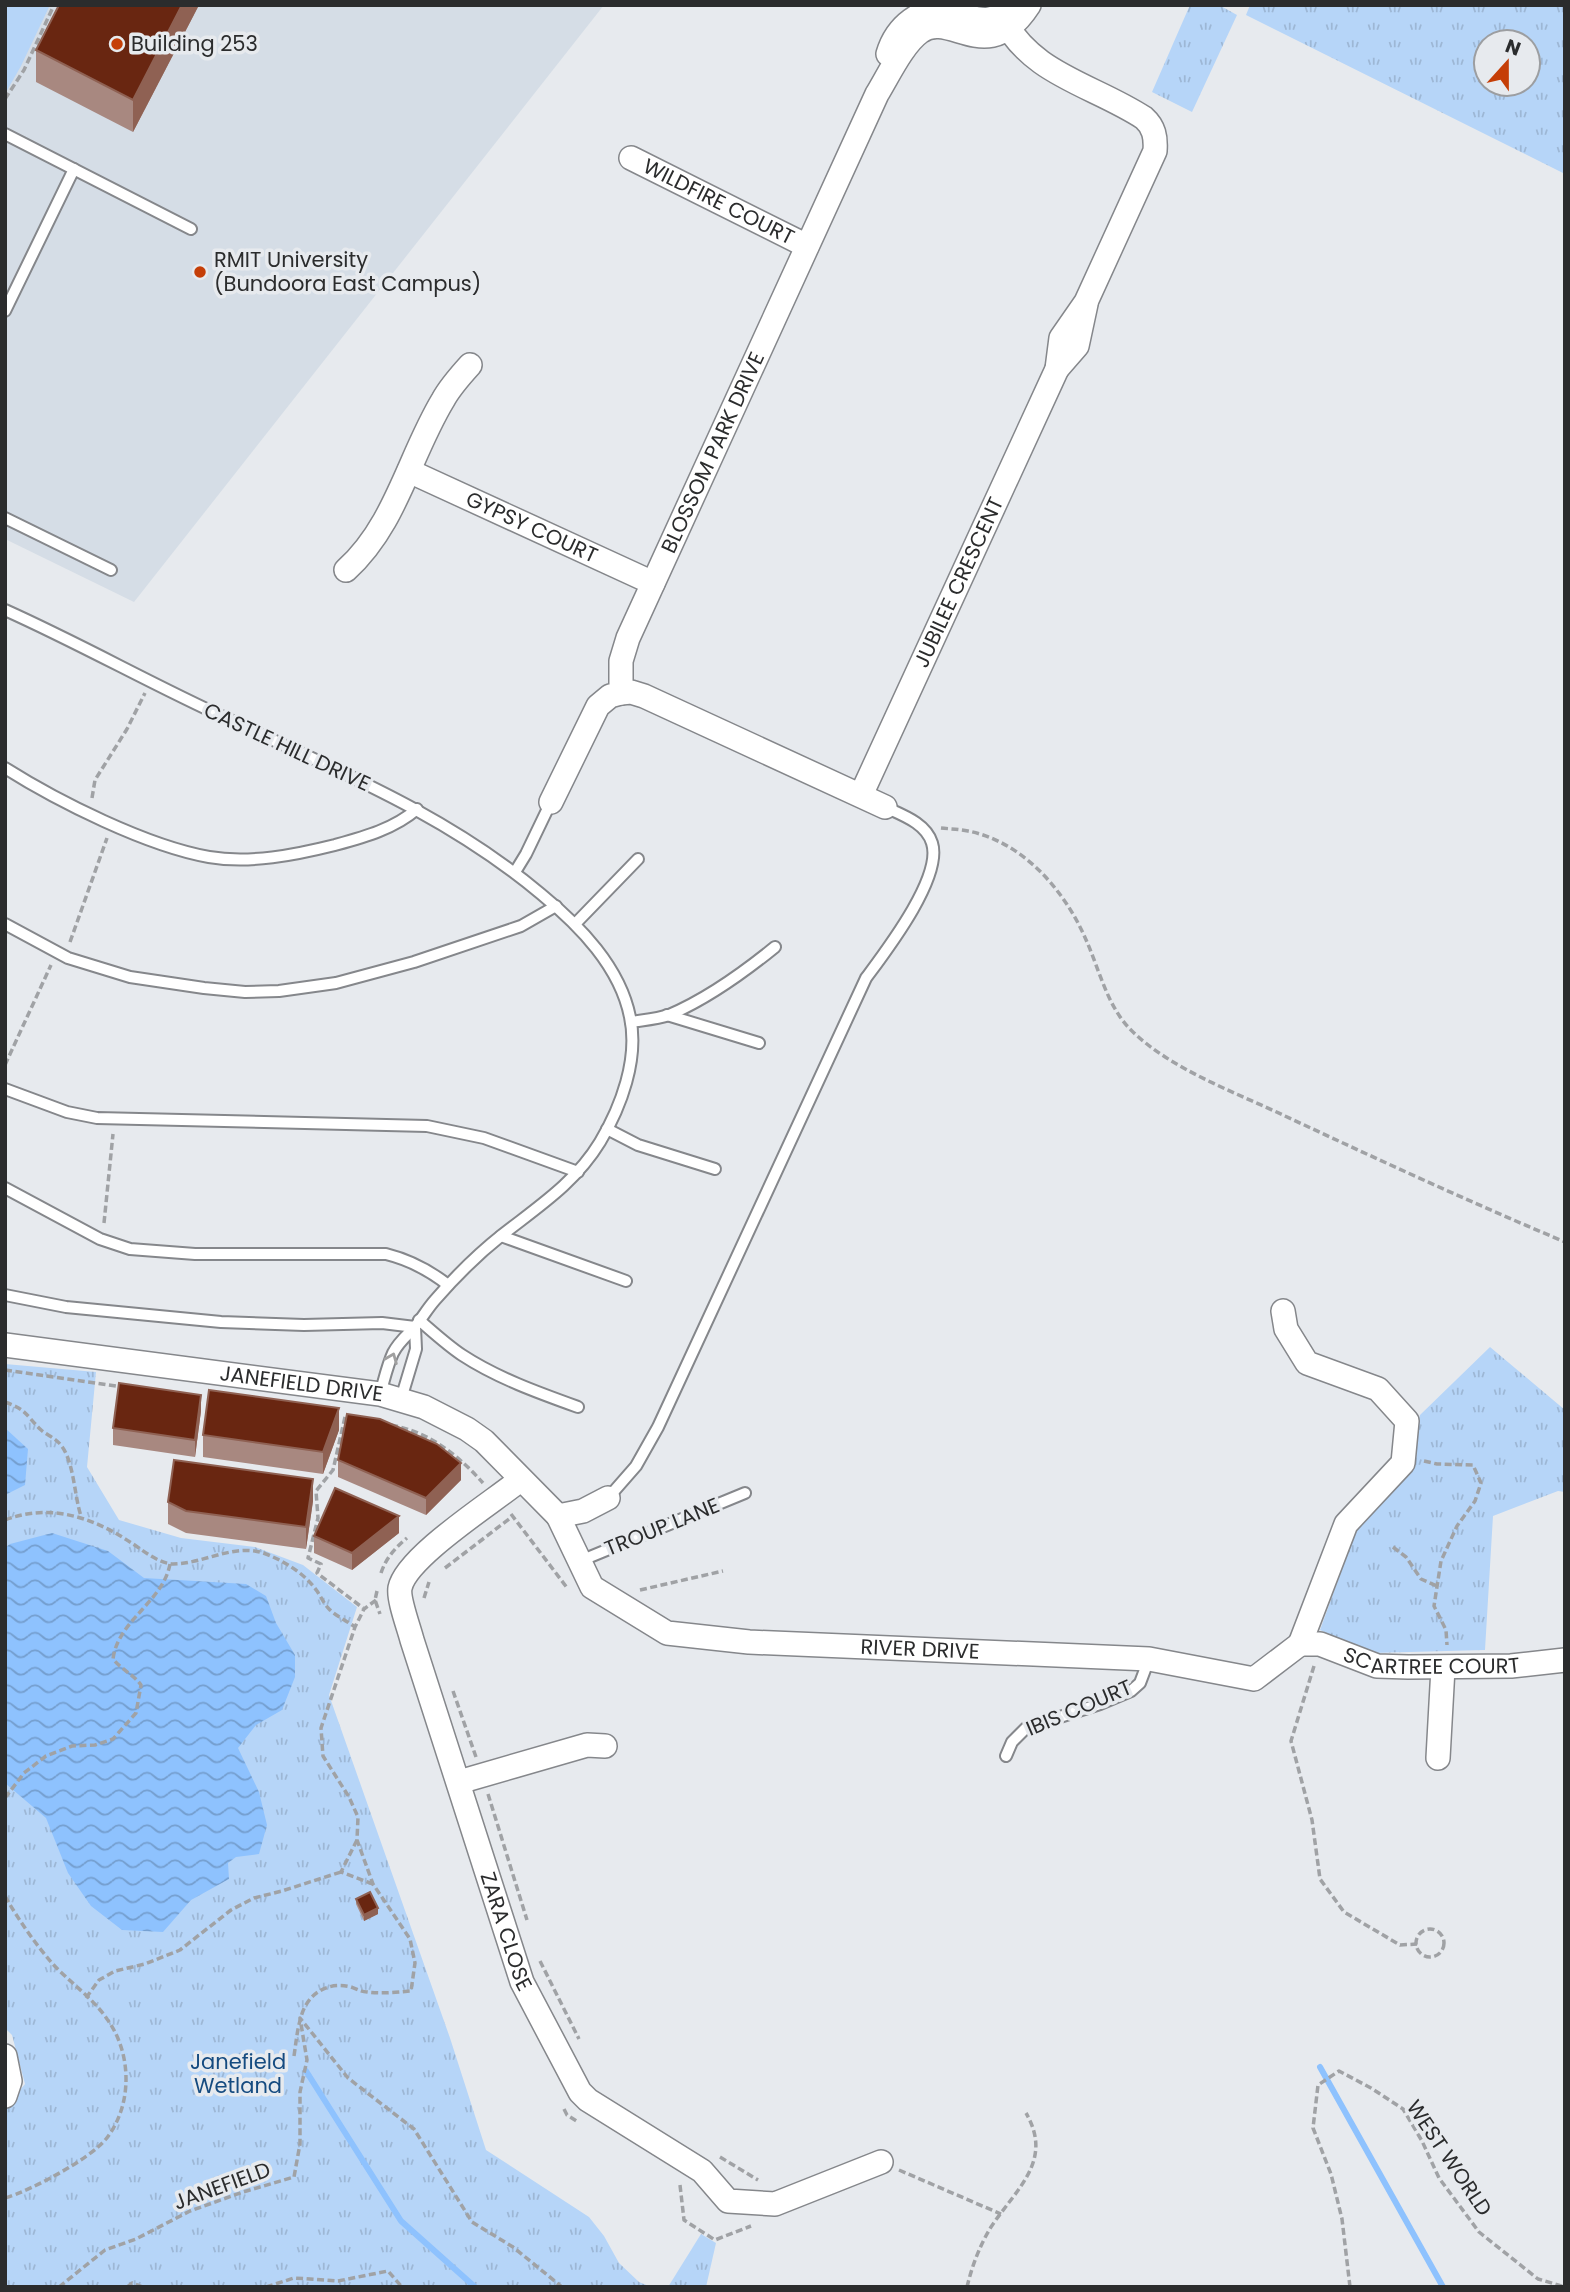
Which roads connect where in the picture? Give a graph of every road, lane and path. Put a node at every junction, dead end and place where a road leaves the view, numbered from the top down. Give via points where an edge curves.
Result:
1 (54, 5) edge
2 (1029, 5) edge
3 (1006, 16) edge
4 (912, 18) edge
5 (5, 99) edge
6 (5, 134) edge
7 (631, 158) dead end
8 (74, 169) junction
9 (191, 229) dead end
10 (807, 246) junction
11 (5, 311) edge
12 (470, 365) dead end
13 (409, 471) junction
14 (5, 517) edge
15 (111, 570) dead end
16 (346, 570) dead end
17 (653, 583) junction
18 (5, 610) edge
19 (151, 682) junction
20 (621, 693) junction
21 (5, 768) edge
22 (861, 795) junction
23 (551, 802) joint
24 (886, 807) joint
25 (417, 809) junction
26 (91, 814) junction
27 (107, 821) junction
28 (922, 827) junction
29 (638, 859) dead end
30 (515, 872) junction
31 (556, 906) junction
32 (5, 924) edge
33 (575, 924) junction
34 (775, 947) dead end
35 (63, 956) junction
36 (667, 1016) junction
37 (631, 1022) junction
38 (759, 1043) dead end
39 (5, 1065) edge
40 (5, 1089) edge
41 (114, 1118) junction
42 (607, 1129) junction
43 (715, 1169) dead end
44 (578, 1172) junction
45 (5, 1188) edge
46 (500, 1236) junction
47 (100, 1239) junction
48 (1565, 1242) edge
49 (626, 1281) dead end
50 (449, 1285) junction
51 (5, 1295) edge
52 (1283, 1311) dead end
53 (417, 1324) junction
54 (5, 1345) edge
55 (5, 1370) edge
56 (133, 1388) edge
57 (390, 1397) junction
58 (5, 1402) edge
59 (578, 1407) dead end
60 (333, 1416) edge
61 (345, 1417) junction
62 (356, 1419) edge
63 (380, 1423) edge
64 (1404, 1456) junction
65 (520, 1480) junction
66 (745, 1493) dead end
67 (608, 1498) joint
68 (496, 1499) junction
69 (81, 1516) junction
70 (513, 1516) junction
71 (558, 1516) junction
72 (5, 1520) edge
73 (568, 1540) joint
74 (1393, 1547) dead end
75 (579, 1561) junction
76 (170, 1564) junction
77 (441, 1571) dead end
78 (723, 1571) dead end
79 (430, 1579) dead end
80 (1437, 1586) junction
81 (571, 1594) dead end
82 (607, 1597) junction
83 (423, 1602) dead end
84 (364, 1609) junction
85 (382, 1621) dead end
86 (355, 1627) junction
87 (1310, 1644) junction
88 (1149, 1659) junction
89 (1565, 1660) edge
90 (1445, 1668) junction
91 (451, 1684) dead end
92 (604, 1746) dead end
93 (1006, 1756) dead end
94 (1438, 1758) dead end
95 (482, 1775) junction
96 (459, 1782) junction
97 (5, 1798) edge
98 (357, 1840) junction
99 (341, 1872) junction
100 (373, 1884) junction
101 (5, 1896) edge
102 (528, 1923) dead end
103 (1417, 1944) junction
104 (540, 1961) dead end
105 (86, 1998) junction
106 (300, 2018) junction
107 (582, 2046) dead end
108 (5, 2056) edge
109 (294, 2056) dead end
110 (5, 2096) edge
111 (561, 2103) dead end
112 (1026, 2113) dead end
113 (578, 2122) dead end
114 (718, 2155) dead end
115 (881, 2162) joint
116 (670, 2178) dead end
117 (5, 2198) edge
118 (788, 2199) junction
119 (1001, 2214) junction
120 (753, 2225) dead end
121 (59, 2287) edge
122 (127, 2287) edge
123 (143, 2287) edge
124 (266, 2287) edge
125 (402, 2287) edge
126 (562, 2287) edge
127 (967, 2287) edge
128 (1350, 2287) edge
129 (1565, 2287) edge

1 - 5 path
2 - 3 street via 1018,20
3 - 4 street, BLOSSOM PARK DRIVE via 994,35 981,37 930,27
3 - 22 street, JUBILEE CRESCENT via 1026,52 1039,63 1133,110 1150,124 1155,151 1086,302 1077,346 1057,369
4 - 10 street, BLOSSOM PARK DRIVE via 906,47 877,94
6 - 8 lane
7 - 10 street, WILDFIRE COURT
8 - 9 lane
8 - 11 lane
10 - 17 street, BLOSSOM PARK DRIVE
12 - 13 street via 444,397
13 - 16 street via 371,544
13 - 17 street, GYPSY COURT
14 - 15 lane
17 - 20 street, BLOSSOM PARK DRIVE via 624,649
18 - 19 lane, CASTLE HILL DRIVE
19 - 25 lane, CASTLE HILL DRIVE
19 - 26 path via 95,780
20 - 22 street via 644,695
20 - 23 street via 598,706
21 - 26 lane
22 - 24 street
23 - 30 lane
24 - 28 lane
25 - 27 lane via 397,824 345,842 248,859 192,853
25 - 30 lane, CASTLE HILL DRIVE
26 - 27 lane
27 - 35 path via 104,851
28 - 48 path via 968,831 1006,845 1032,864 1074,914 1114,1008 1132,1031 1165,1057 1378,1160
28 - 67 lane via 933,843 931,868 921,894 866,978 658,1427 636,1466
29 - 33 lane
30 - 31 lane, CASTLE HILL DRIVE
31 - 33 lane, CASTLE HILL DRIVE
31 - 35 lane via 521,926 414,962 299,990 245,992 164,984
32 - 35 lane
33 - 37 lane, CASTLE HILL DRIVE via 616,980
34 - 36 lane via 737,976
35 - 39 path
36 - 37 lane
36 - 38 lane
37 - 42 lane via 626,1080
40 - 41 lane via 67,1112
41 - 44 lane via 427,1126 484,1138
41 - 47 path
42 - 43 lane via 638,1145
42 - 44 lane
44 - 46 lane via 548,1202
45 - 47 lane
46 - 49 lane
46 - 50 lane
47 - 50 lane via 130,1249 195,1254 386,1254 418,1265
50 - 53 lane
51 - 53 lane via 66,1307 208,1321
52 - 64 street via 1286,1329 1307,1363 1378,1389 1407,1421
53 - 57 lane via 416,1349
57 -> 53 lane via 393,1354
53 - 59 lane via 473,1361
54 - 57 street, JANEFIELD DRIVE
55 - 56 path
57 - 65 street, JANEFIELD DRIVE via 424,1407 467,1429
58 - 69 path via 23,1409 40,1429 61,1443 72,1469
60 - 61 path
61 - 62 path
61 - 84 path via 333,1470 316,1491 318,1518 308,1558 321,1564 317,1573
63 - 68 path via 411,1429 436,1441 461,1459
64 - 80 path via 1437,1464 1472,1465 1481,1483 1441,1561
64 - 87 street via 1403,1463 1346,1524
65 - 68 street, ZARA CLOSE
65 - 71 street, JANEFIELD DRIVE
66 - 75 lane, TROUP LANE
67 - 71 street
68 - 70 path
68 - 96 street, ZARA CLOSE via 421,1556 399,1590
69 - 72 path via 36,1513
69 - 76 path
70 - 77 path
70 - 81 path
71 - 73 street, JANEFIELD DRIVE
73 - 75 street, RIVER DRIVE
74 - 80 path via 1421,1579
75 - 82 street, RIVER DRIVE via 592,1587
76 - 86 path via 223,1552 264,1553 304,1575 328,1608
76 - 97 path via 155,1597 114,1649 113,1659 141,1685 136,1713 113,1739 46,1756 24,1773
78 - 82 path
79 - 83 path
80 - 90 path via 1434,1606 1446,1630
82 - 88 street, RIVER DRIVE via 667,1633 749,1642
84 - 85 path via 375,1600
84 - 86 path
86 - 98 path via 321,1728 323,1756 358,1817
87 - 88 street, RIVER DRIVE via 1254,1679
87 - 90 street, SCARTREE COURT via 1377,1665
87 - 103 path via 1292,1741 1312,1820 1320,1879 1343,1912 1400,1945
88 - 93 lane, IBIS COURT via 1131,1691 1026,1728
89 - 90 street, SCARTREE COURT
90 - 94 street
91 - 95 path
92 - 95 street via 587,1745
95 - 96 street
95 - 102 path
96 - 118 street, ZARA CLOSE via 522,1982 580,2092 702,2171 728,2201 775,2204
98 - 99 path
98 - 100 path
99 - 100 path
99 - 105 path via 254,1898 230,1910 180,1950 99,1980
100 - 106 path via 410,1939 415,1963 411,1991 363,1992 331,1985 306,2003
101 - 105 path via 50,1960
103 - 103 path via 1422,1932 1433,1929 1444,1945 1431,1957 1420,1953
104 - 107 path
105 - 117 path via 106,2017 126,2060 121,2112 106,2140 66,2169
106 - 109 path
106 - 121 path, JANEFIELD via 307,2060 294,2177 190,2211 105,2250
106 - 126 path via 348,2078 414,2129 472,2222 513,2247
108 - 110 street via 10,2081
111 - 113 path via 567,2115
112 - 119 path via 1035,2129 1036,2155 1020,2190
114 - 118 path
115 - 118 street, ZARA CLOSE
115 - 119 path
116 - 120 path via 681,2185 684,2220 715,2239
119 - 127 path via 973,2265
122 - 123 path via 132,2283
124 - 125 path via 294,2278 338,2281 388,2271
128 - 129 path, WEST WORLD via 1342,2219 1313,2128 1318,2085 1339,2071 1403,2109 1439,2178 1479,2232 1538,2279

